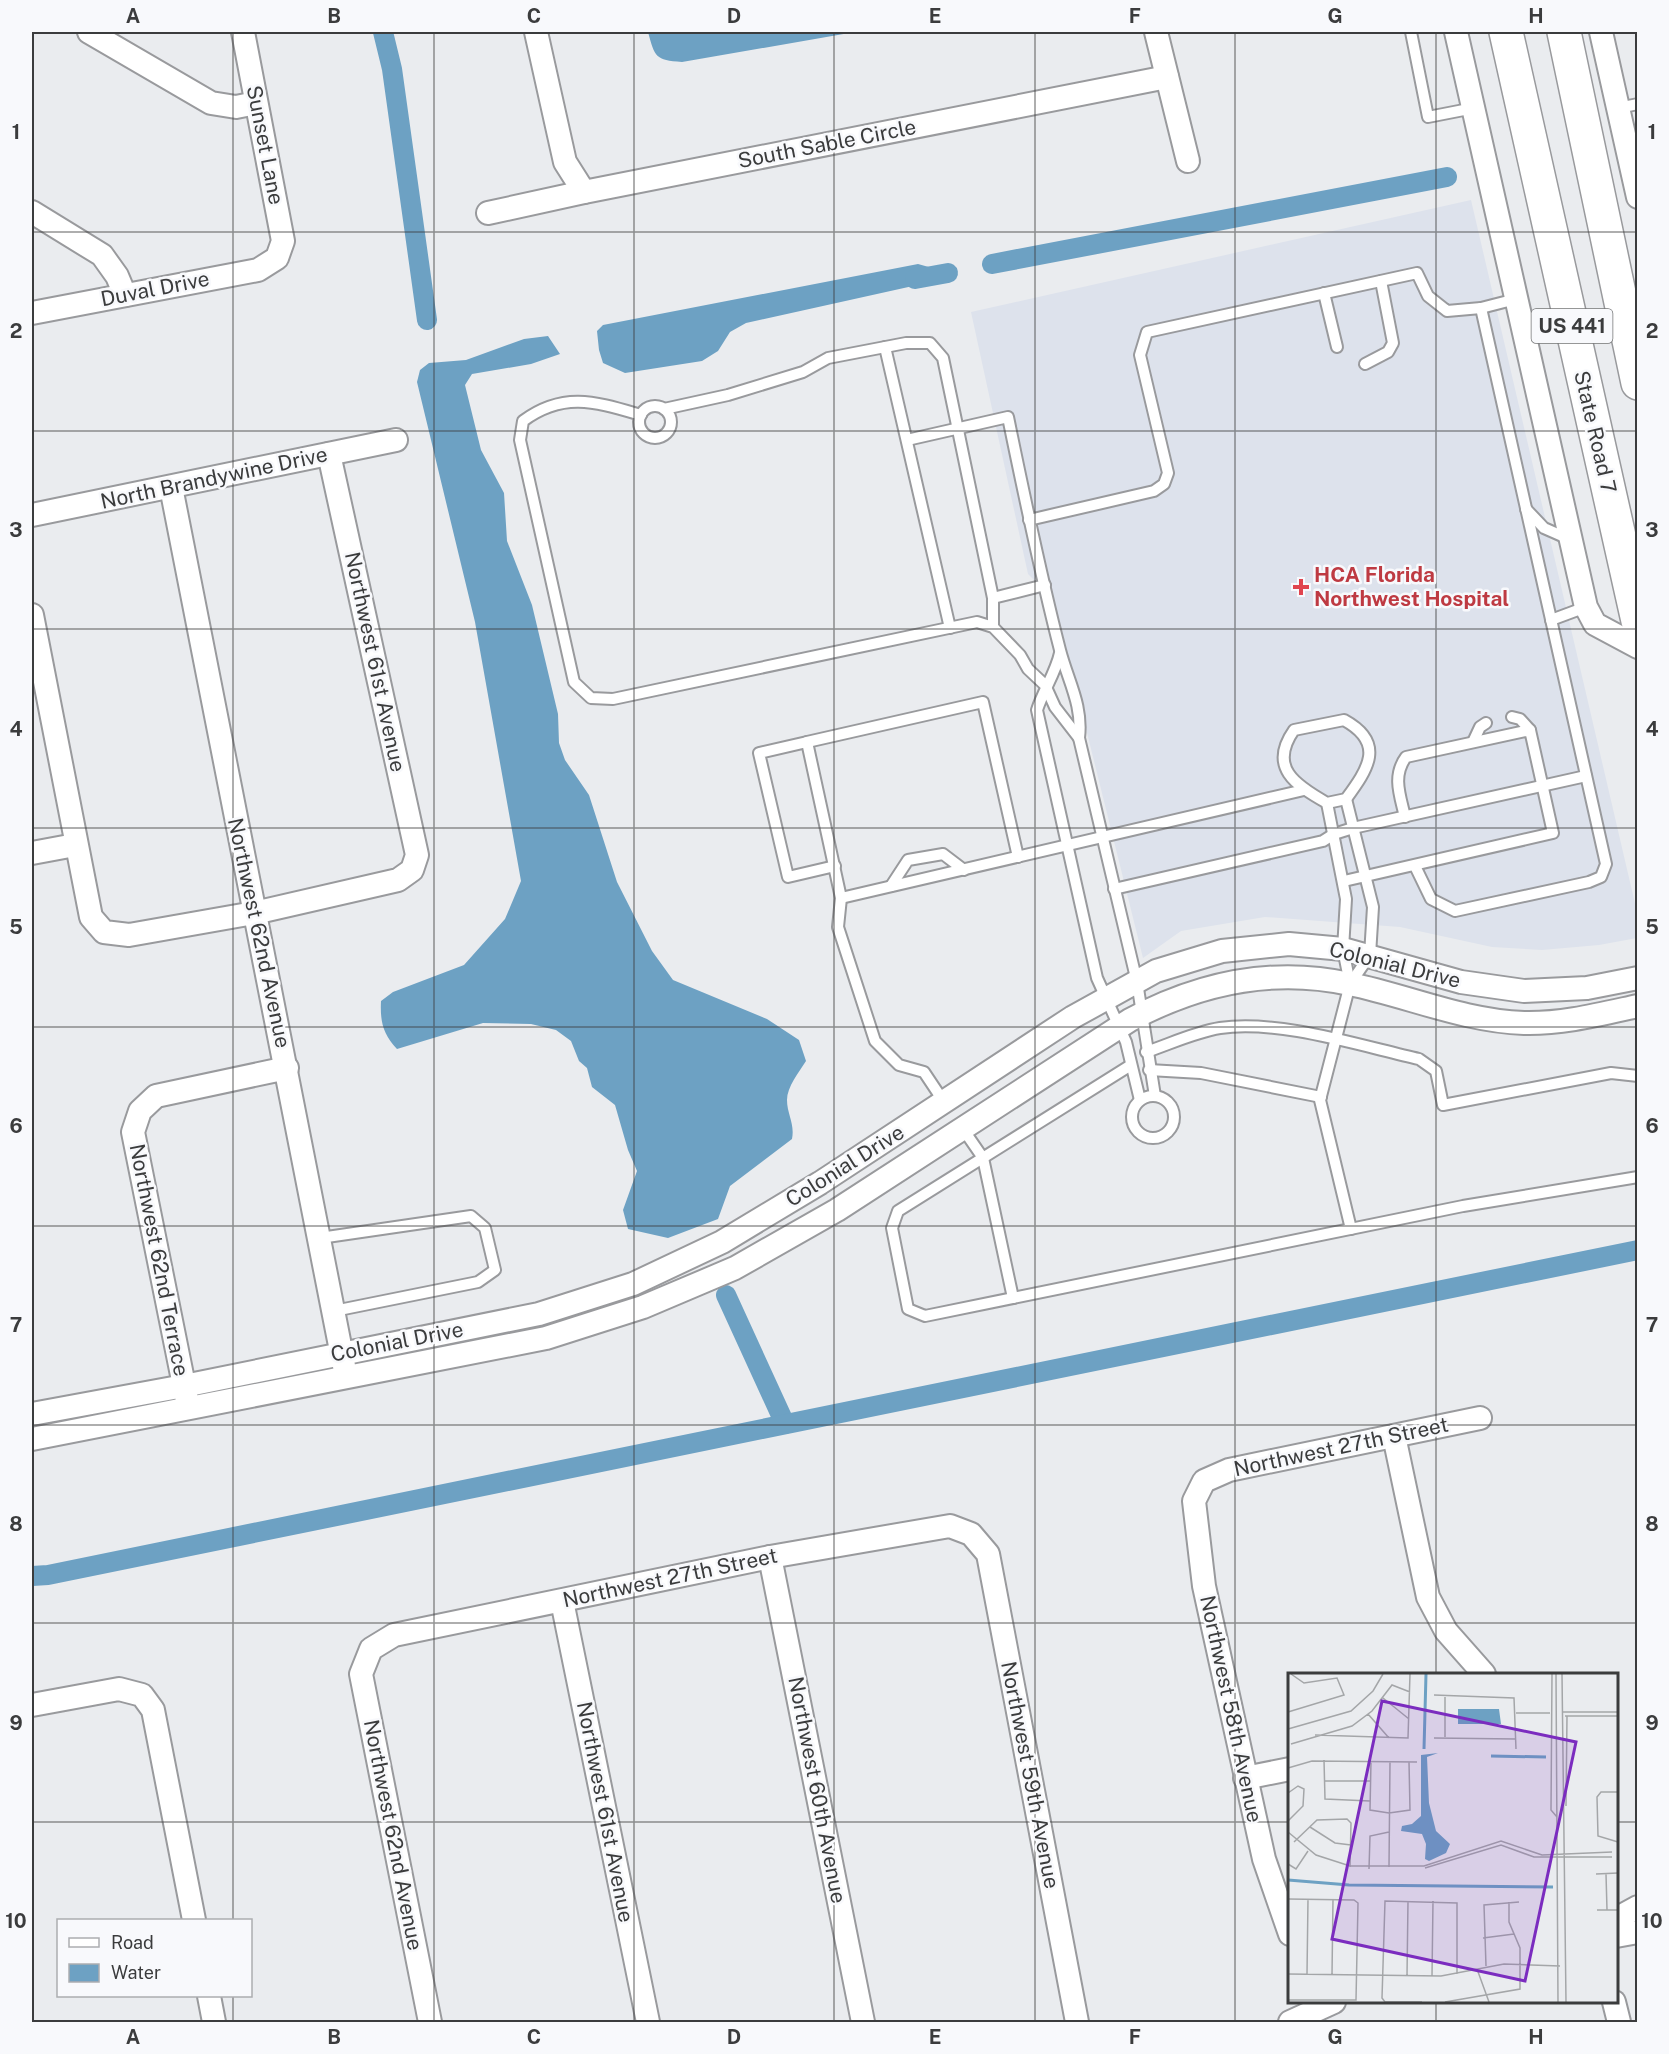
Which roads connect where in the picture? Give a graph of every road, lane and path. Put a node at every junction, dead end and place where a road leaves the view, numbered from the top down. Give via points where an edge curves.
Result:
1 (89, 32) edge
2 (243, 32) edge
3 (536, 32) edge
4 (1156, 32) edge
5 (1411, 32) edge
6 (1456, 32) edge
7 (1506, 32) edge
8 (1551, 32) edge
9 (1601, 32) edge
10 (1567, 46) edge
11 (1167, 77) junction
12 (256, 104) junction
13 (1628, 106) edge
14 (1474, 108) junction
15 (1188, 161) dead end
16 (584, 192) junction
17 (1638, 197) edge
18 (32, 212) edge
19 (488, 213) dead end
20 (276, 258) joint
21 (1381, 281) junction
22 (1324, 293) junction
23 (124, 295) junction
24 (1516, 299) junction
25 (1481, 308) junction
26 (32, 313) edge
27 (885, 347) junction
28 (1337, 347) dead end
29 (1365, 364) dead end
30 (1638, 383) edge
31 (664, 409) junction
32 (641, 415) junction
33 (957, 428) junction
34 (396, 440) dead end
35 (907, 440) junction
36 (329, 454) junction
37 (171, 487) junction
38 (1526, 509) junction
39 (32, 515) edge
40 (1029, 520) junction
41 (1571, 540) junction
42 (1045, 585) junction
43 (993, 598) junction
44 (1586, 607) junction
45 (32, 615) edge
46 (1551, 620) junction
47 (1638, 621) edge
48 (993, 627) junction
49 (950, 628) junction
50 (1638, 647) edge
51 (1060, 653) junction
52 (1045, 685) junction
53 (38, 686) edge
54 (1512, 717) dead end
55 (1486, 723) dead end
56 (1530, 730) junction
57 (1079, 738) junction
58 (807, 742) junction
59 (1473, 742) junction
60 (1586, 776) junction
61 (1542, 786) junction
62 (1304, 790) junction
63 (1346, 799) junction
64 (1327, 803) junction
65 (1405, 817) junction
66 (1353, 828) junction
67 (1334, 834) junction
68 (1102, 838) junction
69 (75, 844) junction
70 (1068, 846) junction
71 (32, 853) edge
72 (1018, 857) junction
73 (835, 866) junction
74 (1415, 866) junction
75 (964, 870) junction
76 (1365, 878) junction
77 (1344, 882) junction
78 (891, 886) junction
79 (1114, 889) junction
80 (841, 898) junction
81 (254, 913) junction
82 (1343, 949) junction
83 (1370, 955) junction
84 (1638, 978) edge
85 (1137, 982) junction
86 (1350, 984) junction
87 (1106, 999) junction
88 (1638, 1006) edge
89 (1141, 1014) junction
90 (1120, 1026) junction
91 (1335, 1041) junction
92 (1146, 1052) junction
93 (1131, 1065) junction
94 (287, 1068) junction
95 (1149, 1070) junction
96 (1638, 1076) edge
97 (1155, 1096) junction
98 (1321, 1097) junction
99 (1140, 1100) junction
100 (944, 1102) junction
101 (963, 1129) junction
102 (983, 1158) junction
103 (1638, 1177) edge
104 (820, 1183) junction
105 (837, 1210) junction
106 (1351, 1229) junction
107 (320, 1238) junction
108 (722, 1242) junction
109 (735, 1268) junction
110 (1012, 1298) junction
111 (334, 1311) junction
112 (342, 1353) junction
113 (346, 1379) junction
114 (184, 1386) junction
115 (189, 1410) junction
116 (32, 1414) edge
117 (1480, 1418) dead end
118 (1394, 1436) junction
119 (32, 1439) edge
120 (1204, 1481) joint
121 (971, 1534) joint
122 (771, 1557) junction
123 (562, 1601) junction
124 (371, 1649) joint
125 (1483, 1673) edge
126 (32, 1705) edge
127 (1288, 1768) edge
128 (1245, 1778) junction
129 (1638, 1907) edge
130 (1618, 1918) edge
131 (194, 1919) edge
132 (1288, 1928) edge
133 (1638, 1932) edge
134 (1618, 1936) edge
135 (209, 1997) edge
136 (1324, 2003) edge
137 (1614, 2003) edge
138 (214, 2022) edge
139 (430, 2022) edge
140 (648, 2022) edge
141 (863, 2022) edge
142 (1077, 2022) edge
143 (1290, 2022) edge
144 (1619, 2022) edge

1 - 12 street via 211,103 236,107
2 - 12 street, Sunset Lane
3 - 16 street via 565,162
4 - 11 street
5 - 14 lane via 1428,117
6 - 14 street
7 - 47 main road, State Road 7 / US 441
8 - 10 main road
9 - 13 street
10 - 30 main road, US 441
11 - 15 street
11 - 16 street, South Sable Circle
12 - 20 street, Sunset Lane via 284,242
13 - 17 street
14 - 24 street
16 - 19 street, South Sable Circle
18 - 23 street via 102,255 117,276
20 - 23 street, Duval Drive via 258,270
21 - 22 lane
21 - 25 lane via 1417,273 1428,296 1447,312
21 - 29 lane via 1393,343 1388,352
22 - 28 lane
22 - 40 lane via 1147,332 1140,355 1168,473 1164,484 1154,491
23 - 26 street, Duval Drive
24 - 25 lane
24 - 41 street
25 - 38 lane
27 - 31 lane via 828,358 803,372
27 - 33 lane via 930,343 943,358
27 - 35 lane
31 - 32 lane via 651,407
31 - 32 lane via 670,416 670,426 666,434 657,438 641,429
32 - 49 lane via 592,401 564,402 539,409 523,421 520,440 574,682 591,698 613,699
33 - 35 lane
33 - 40 lane via 1008,417
33 - 43 lane
34 - 36 street, North Brandywine Drive
35 - 49 lane
36 - 37 street, North Brandywine Drive
36 - 81 street, Northwest 61st Avenue via 417,855 412,870 398,880
37 - 39 street, North Brandywine Drive
37 - 81 street, Northwest 62nd Avenue
38 - 41 lane via 1544,528
38 - 46 lane
40 - 42 lane
41 - 44 street
42 - 43 lane
42 - 51 lane
43 - 48 lane
44 - 46 lane
44 - 50 street via 1595,624
45 - 53 street
46 - 60 lane
48 - 49 lane via 977,622
48 - 52 lane
51 - 52 lane via 1058,666
51 - 57 lane via 1077,697
52 - 57 lane via 1055,707
52 - 70 lane via 1036,710
53 - 69 street
54 - 56 lane via 1520,719
55 - 59 lane via 1479,727
56 - 59 lane
56 - 61 lane
57 - 68 lane
58 - 72 lane via 983,702
58 - 73 lane
58 - 73 lane via 759,753 788,877
59 - 65 lane via 1406,757 1396,777
60 - 61 lane
60 - 74 lane via 1606,864 1601,877 1455,911 1431,899
61 - 65 lane
61 - 74 lane via 1553,833
62 - 63 lane via 1290,777 1283,760 1285,744 1294,730 1344,720 1360,728 1369,753 1367,771
62 - 64 lane
62 - 68 lane
63 - 64 lane
63 - 66 lane
64 - 67 lane
65 - 66 lane
66 - 67 lane
66 - 76 lane
67 - 77 lane
67 - 79 lane via 1323,841
68 - 70 lane
68 - 79 lane
69 - 71 street
69 - 81 street via 91,917 105,932 129,935
70 - 72 lane
70 - 87 lane via 1097,978
72 - 75 lane
73 - 80 lane
74 - 76 lane
75 - 78 lane
75 - 78 lane via 943,854 933,854 908,860
76 - 77 lane
76 - 83 lane via 1373,906
77 - 82 lane via 1347,918
78 - 80 lane
79 - 85 lane
80 - 100 lane via 838,927 875,1041 899,1065 924,1072
81 - 94 street, Northwest 62nd Avenue
82 - 83 street, Colonial Drive
82 - 85 street, Colonial Drive via 1289,944 1222,951 1156,971
82 - 86 lane
83 - 84 street, Colonial Drive via 1461,982 1524,991 1587,988
83 - 86 lane
85 - 87 street, Colonial Drive
85 - 89 lane
86 - 88 street, Colonial Drive via 1452,1012 1525,1023 1593,1016
86 - 89 street, Colonial Drive via 1289,976 1230,981 1167,1000
86 - 91 lane
87 - 90 lane
87 - 100 street, Colonial Drive
89 - 90 street, Colonial Drive
89 - 92 lane
90 - 93 lane
90 - 101 street, Colonial Drive
91 - 92 lane via 1256,1026 1219,1028
91 - 96 lane via 1419,1059 1436,1071 1443,1105 1611,1073
91 - 98 lane
92 - 95 lane
93 - 99 lane
93 - 102 lane
94 - 107 street, Northwest 62nd Avenue
94 - 114 street, Northwest 62nd Terrace via 156,1096 140,1111 133,1132
95 - 97 lane
95 - 98 lane via 1201,1072
97 - 99 lane
97 - 99 lane via 1167,1101 1174,1113 1171,1127 1162,1136 1148,1137 1137,1130 1132,1118
98 - 106 lane
100 - 101 street
100 - 104 street, Colonial Drive
101 - 102 lane
101 - 105 street, Colonial Drive
102 - 110 lane
102 - 110 lane via 898,1211 892,1228 908,1309 925,1316
103 - 106 lane
104 - 105 street
104 - 108 street, Colonial Drive
105 - 109 street, Colonial Drive
106 - 110 lane
107 - 111 street, Northwest 62nd Avenue
107 - 111 lane via 471,1216 485,1228 495,1269 478,1282
108 - 109 street
108 - 112 street, Colonial Drive via 633,1284 539,1314
109 - 113 street, Colonial Drive via 642,1307 546,1338
111 - 112 street, Northwest 62nd Avenue
112 - 113 street, Northwest 62nd Avenue
112 - 114 street, Colonial Drive
113 - 115 street, Colonial Drive
114 - 115 street, Northwest 62nd Terrace
114 - 116 street, Colonial Drive
115 - 119 street, Colonial Drive
117 - 118 street, Northwest 27th Street
118 - 120 street, Northwest 27th Street via 1229,1470
118 - 125 street via 1428,1597 1446,1631
120 - 128 street, Northwest 58th Avenue via 1194,1501 1204,1586
121 - 122 street, Northwest 27th Street via 950,1526
121 - 142 street, Northwest 59th Avenue via 988,1554
122 - 123 street, Northwest 27th Street
122 - 141 street, Northwest 60th Avenue
123 - 124 street, Northwest 27th Street via 394,1635
123 - 140 street, Northwest 61st Avenue
124 - 139 street, Northwest 62nd Avenue via 361,1674
126 - 131 street via 119,1689 142,1695 153,1710
127 - 128 street
128 - 132 street, Northwest 58th Avenue via 1264,1859
129 - 130 street
133 - 134 street
135 - 138 street
136 - 143 street
137 - 144 street

